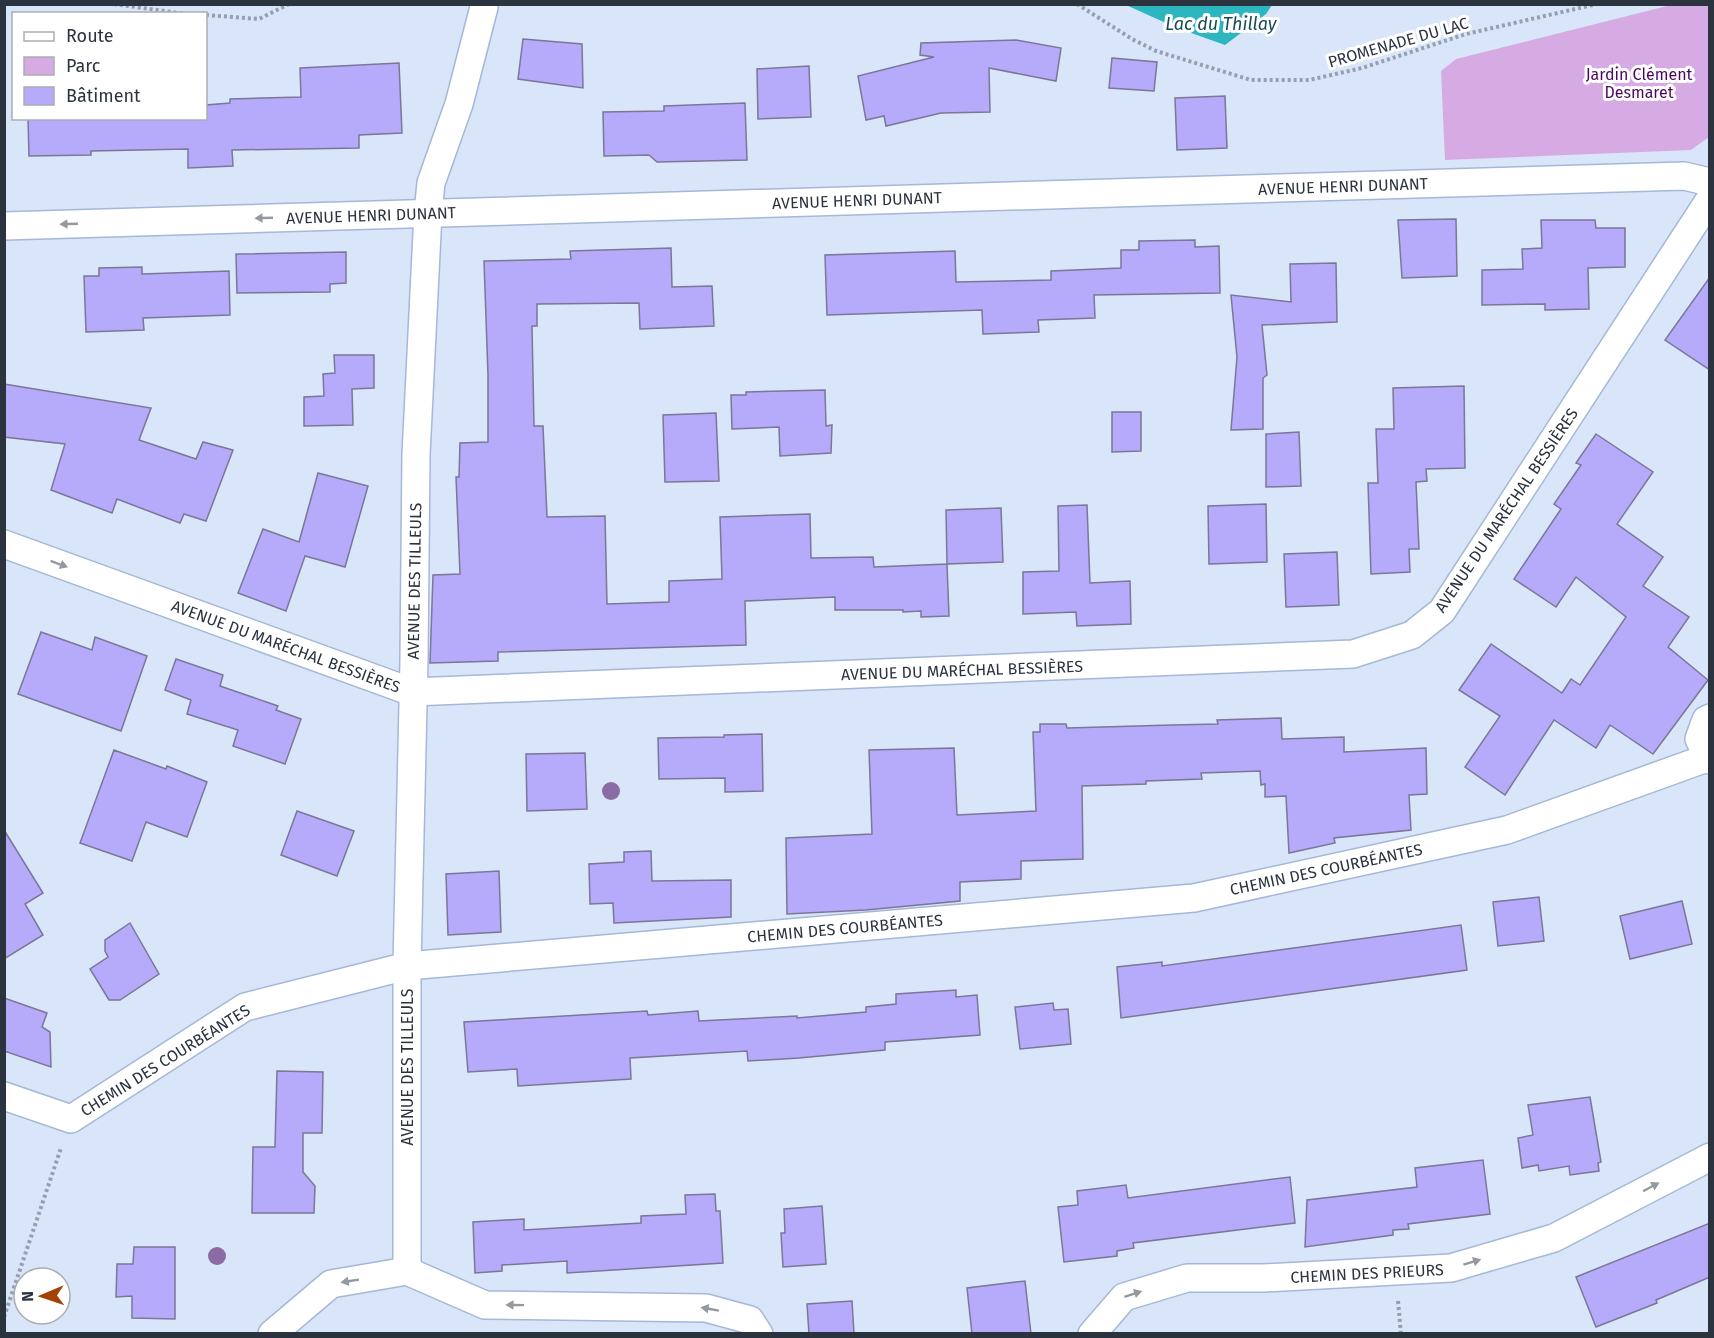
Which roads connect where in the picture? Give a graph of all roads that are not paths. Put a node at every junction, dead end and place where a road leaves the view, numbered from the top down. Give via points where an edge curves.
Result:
1 (484, 7) dead end
2 (1710, 182) edge
3 (1710, 199) edge
4 (428, 213) junction
5 (4, 226) edge
6 (4, 544) edge
7 (412, 692) junction
8 (1710, 718) edge
9 (1708, 759) edge
10 (407, 966) junction
11 (4, 1096) edge
12 (1710, 1157) edge
13 (407, 1271) junction
14 (272, 1334) edge
15 (759, 1334) edge
16 (1092, 1334) edge

1 - 4 street, AVENUE DES TILLEULS via 459,104 431,183
2 - 4 street, AVENUE HENRI DUNANT via 1684,176
3 - 7 street, AVENUE DU MARÉCHAL BESSIÈRES via 1442,611 1412,635 1353,654
4 -> 5 street, AVENUE HENRI DUNANT
4 - 7 street, AVENUE DES TILLEULS via 416,455
6 -> 7 street, AVENUE DU MARÉCHAL BESSIÈRES
7 - 10 street, AVENUE DES TILLEULS
8 - 9 street via 1699,739
9 - 10 street, CHEMIN DES COURBÉANTES via 1507,830 1194,898
10 - 11 street, CHEMIN DES COURBÉANTES via 245,1007 71,1119
10 - 13 street, AVENUE DES TILLEULS
16 -> 12 street, CHEMIN DES PRIEURS via 1124,1297 1188,1278 1451,1268 1554,1238
13 -> 14 street via 331,1284
15 -> 13 street via 750,1320 706,1308 485,1305

